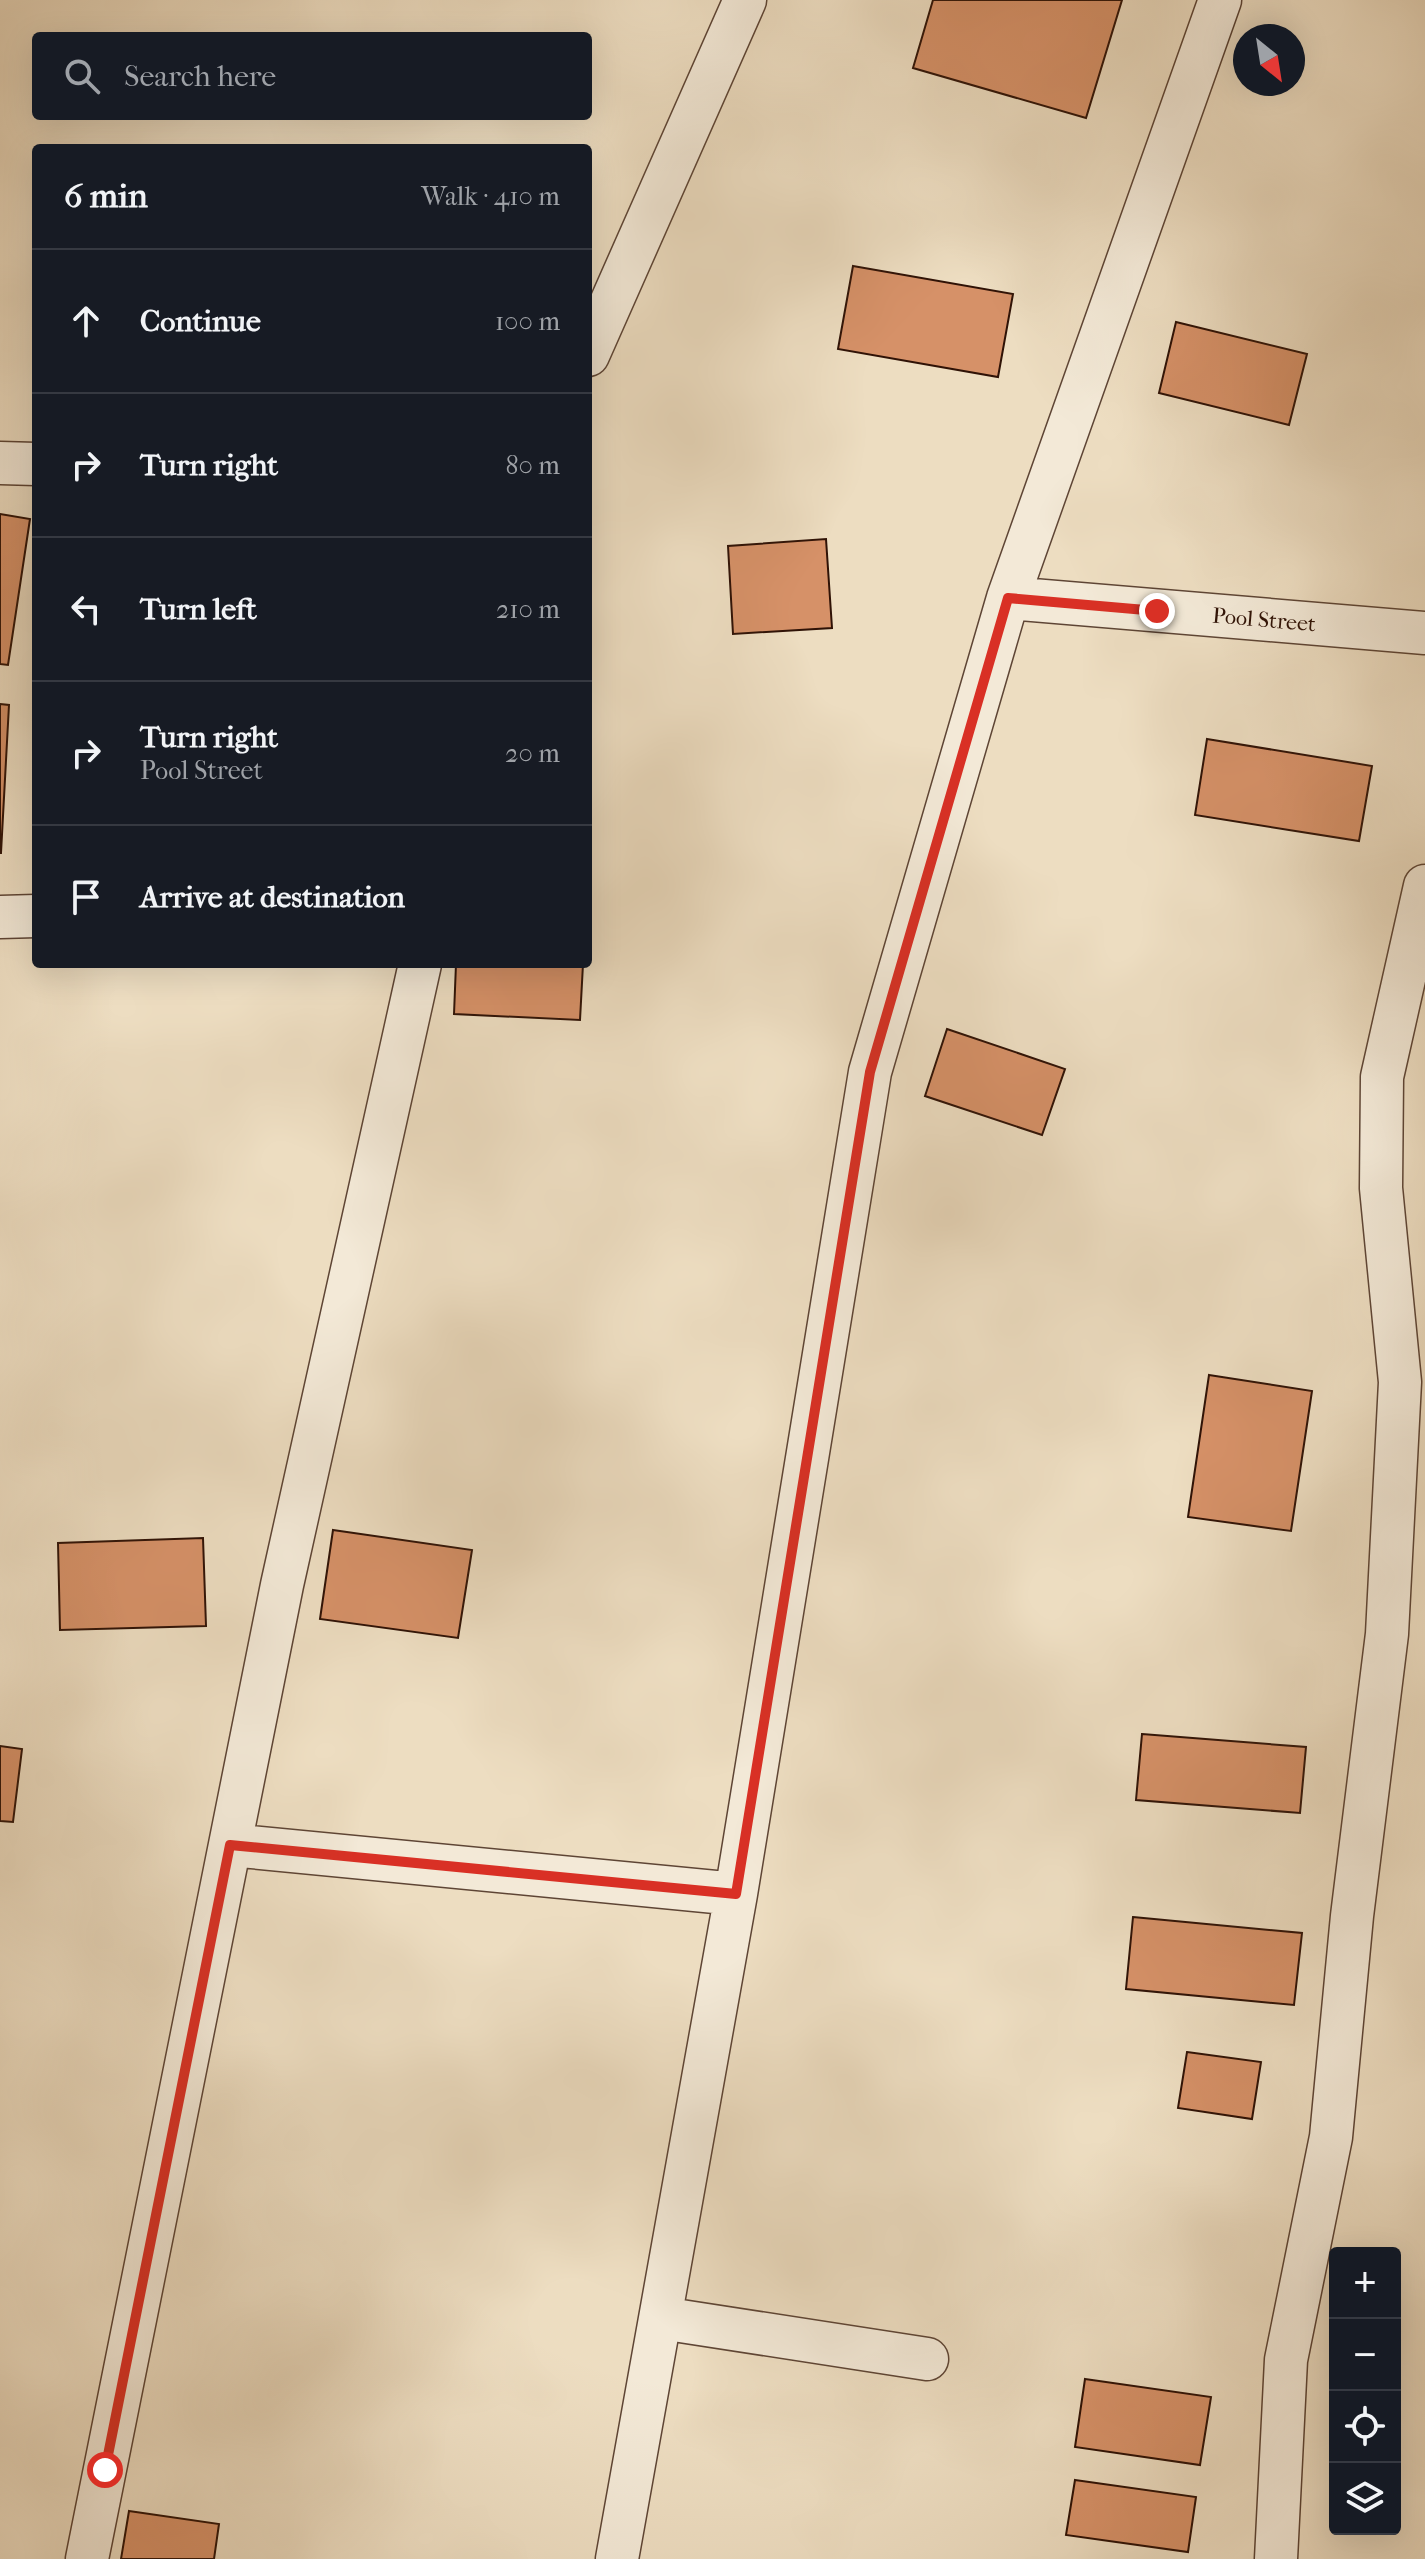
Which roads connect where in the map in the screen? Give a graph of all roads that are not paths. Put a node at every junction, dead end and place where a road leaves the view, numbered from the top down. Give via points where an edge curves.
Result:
1 (745, 0) edge
2 (1220, 0) edge
3 (592, 346) edge
4 (0, 463) edge
5 (32, 464) edge
6 (1008, 598) junction
7 (1425, 633) edge
8 (1425, 886) edge
9 (32, 916) edge
10 (0, 917) edge
11 (419, 968) edge
12 (230, 1845) junction
13 (736, 1894) junction
14 (661, 2318) junction
15 (927, 2359) dead end
16 (87, 2559) edge
17 (617, 2559) edge
18 (1276, 2559) edge

1 - 3 street
2 - 6 street
4 - 5 street
6 - 7 street, Pool Street
6 - 13 street via 870,1072
8 - 18 street via 1382,1077 1381,1188 1400,1382 1387,1634 1331,2137 1286,2360
9 - 10 street
11 - 12 street
12 - 13 street
12 - 16 street
13 - 14 street
14 - 15 street
14 - 17 street

